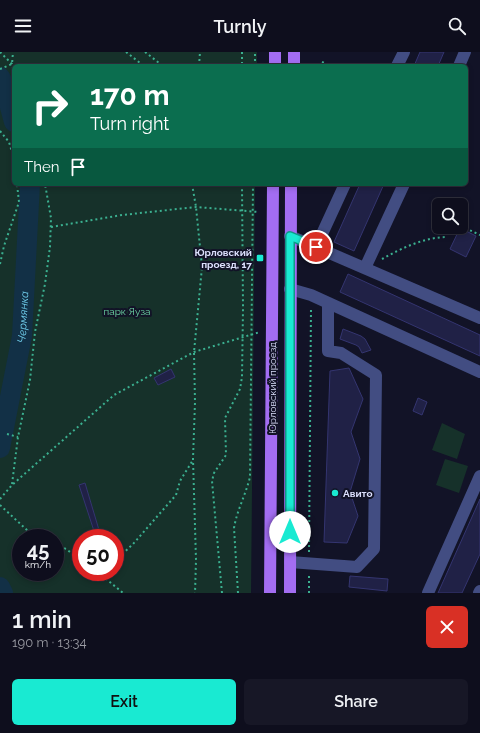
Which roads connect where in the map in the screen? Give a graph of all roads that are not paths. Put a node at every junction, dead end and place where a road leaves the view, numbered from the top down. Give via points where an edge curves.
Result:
1 (275, 52) edge
2 (294, 52) edge
3 (404, 52) edge
4 (465, 52) edge
5 (275, 64) edge
6 (294, 64) edge
7 (398, 64) edge
8 (460, 64) edge
9 (273, 186) edge
10 (291, 186) edge
11 (344, 186) edge
12 (403, 186) edge
13 (290, 236) junction
14 (316, 247) junction
15 (366, 268) junction
16 (290, 289) junction
17 (328, 303) junction
18 (480, 318) edge
19 (480, 372) edge
20 (480, 476) edge
21 (290, 562) junction
22 (270, 593) edge
23 (290, 593) edge
24 (428, 593) edge

1 - 5 main road
2 - 6 main road
3 - 7 lane
4 - 8 lane
9 - 22 main road, Юрловский проезд
10 - 13 main road, Юрловский проезд
11 - 14 lane
12 - 15 lane
13 - 14 lane
13 - 16 main road, Юрловский проезд
14 - 15 lane
15 - 18 lane
16 - 17 lane
16 - 21 main road, Юрловский проезд
17 - 19 lane
17 - 21 lane via 328,351 341,353 376,375 374,549 357,567
20 - 24 lane
21 - 23 main road, Юрловский проезд

